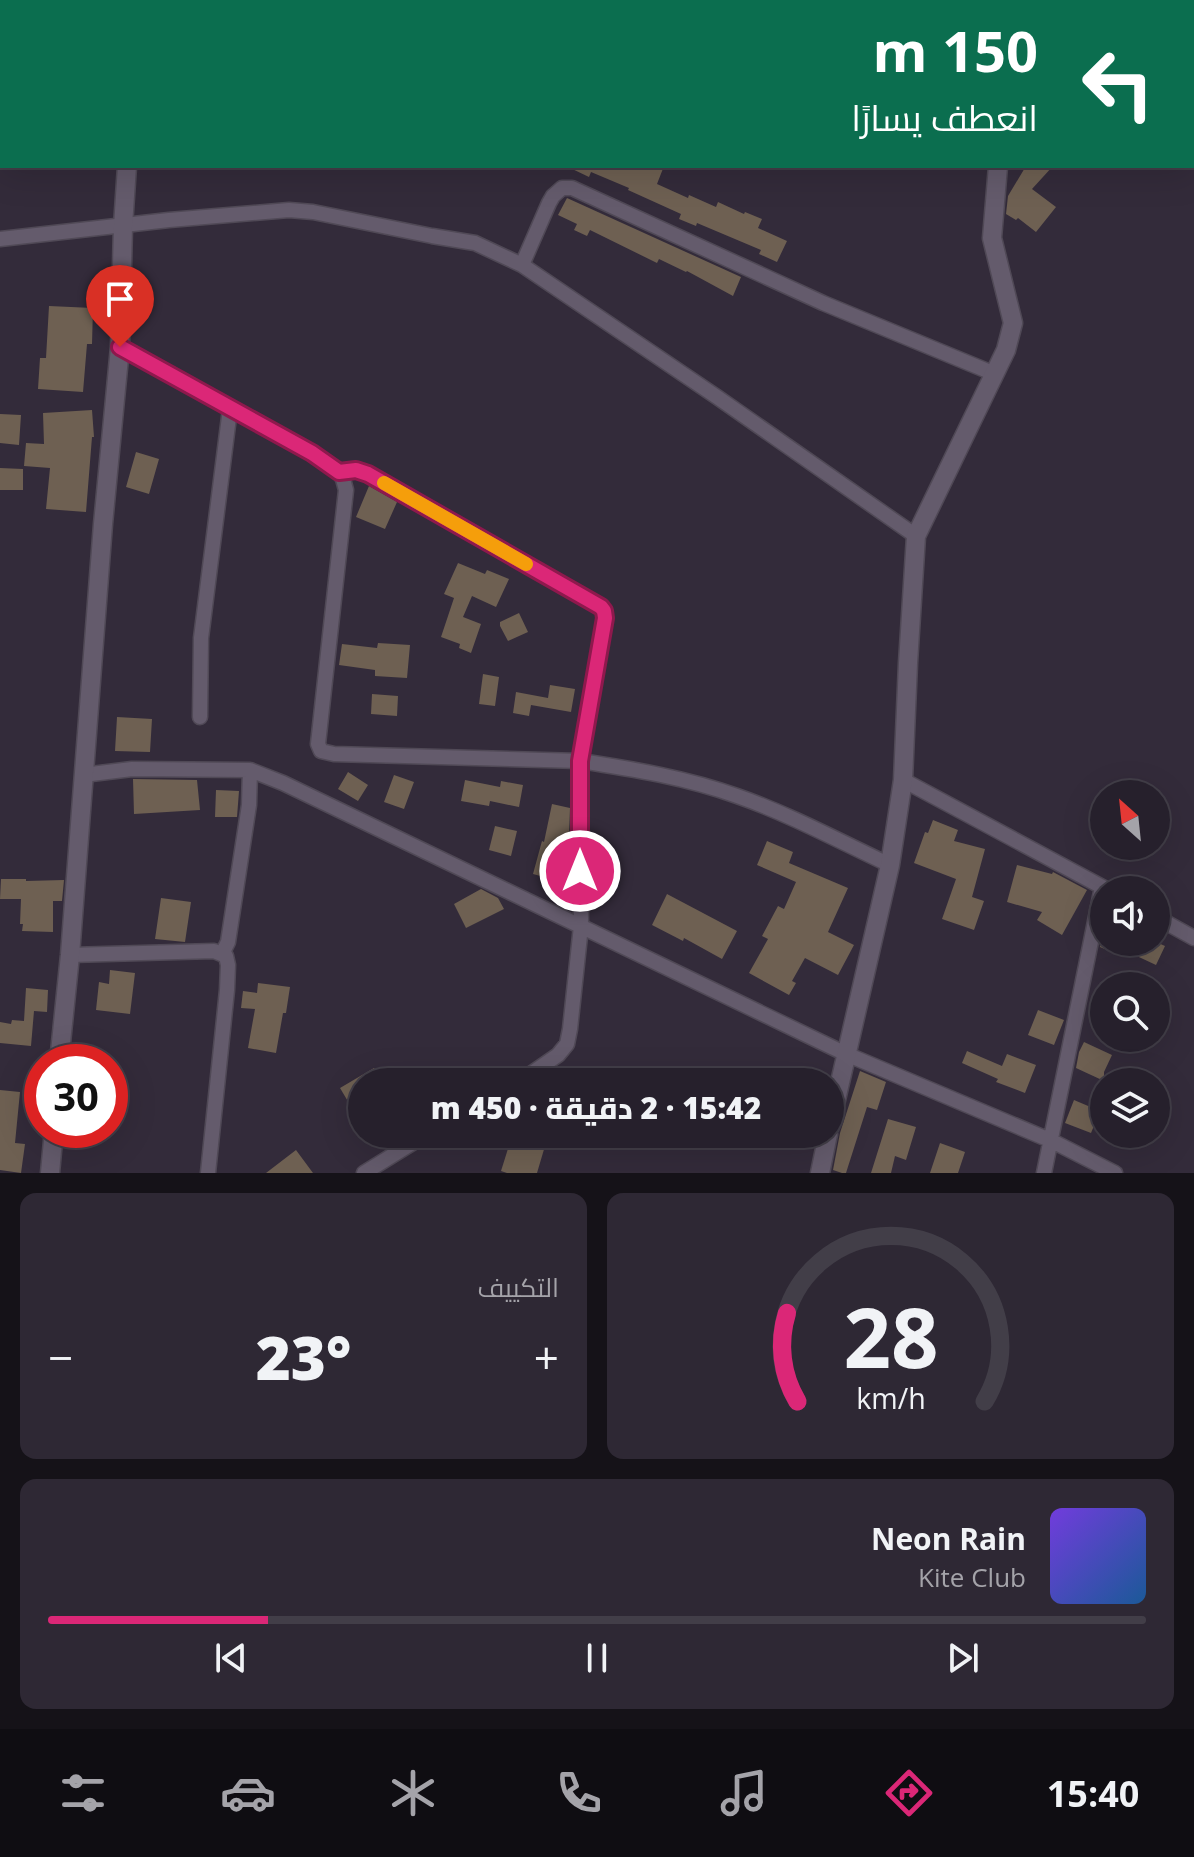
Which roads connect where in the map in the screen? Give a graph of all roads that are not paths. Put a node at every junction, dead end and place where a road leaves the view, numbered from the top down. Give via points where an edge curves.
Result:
1 (127, 168) edge
2 (998, 168) edge
3 (123, 226) junction
4 (0, 239) edge
5 (522, 265) junction
6 (120, 347) junction
7 (995, 374) junction
8 (230, 409) junction
9 (339, 472) junction
10 (916, 536) junction
11 (200, 717) dead end
12 (580, 761) junction
13 (250, 770) junction
14 (83, 775) junction
15 (903, 780) junction
16 (890, 865) junction
17 (1090, 880) edge
18 (1170, 925) edge
19 (581, 926) junction
20 (1194, 938) edge
21 (222, 954) junction
22 (70, 955) junction
23 (1091, 956) edge
24 (61, 1044) edge
25 (846, 1054) junction
26 (541, 1068) edge
27 (843, 1068) edge
28 (1052, 1141) junction
29 (52, 1148) edge
30 (404, 1148) edge
31 (825, 1148) edge
32 (50, 1173) edge
33 (208, 1173) edge
34 (364, 1173) edge
35 (820, 1173) edge
36 (1044, 1173) edge
37 (1115, 1173) edge

1 - 3 street
2 - 7 street via 992,238 1013,323
3 - 4 street
3 - 5 street via 313,212 479,244
3 - 6 street
5 - 7 street via 553,196 572,188 823,303
5 - 10 street
6 - 8 street
6 - 14 street
7 - 10 street
8 - 9 street
8 - 11 street via 201,638
9 - 12 street via 368,474 601,607 605,618
9 - 12 street via 346,490 321,751
10 - 15 street
12 - 16 street via 737,796
12 - 19 street
13 - 14 street via 132,769
13 - 19 street
13 - 21 street via 249,805
14 - 22 street
15 - 16 street
15 - 17 street
16 - 25 street
18 - 20 street
19 - 25 street
19 - 26 street via 567,1044
21 - 22 street
21 - 33 street via 228,960 227,990
22 - 24 street
23 - 28 street
25 - 27 street
25 - 28 street
28 - 36 street
28 - 37 street
29 - 32 street
30 - 34 street
31 - 35 street

